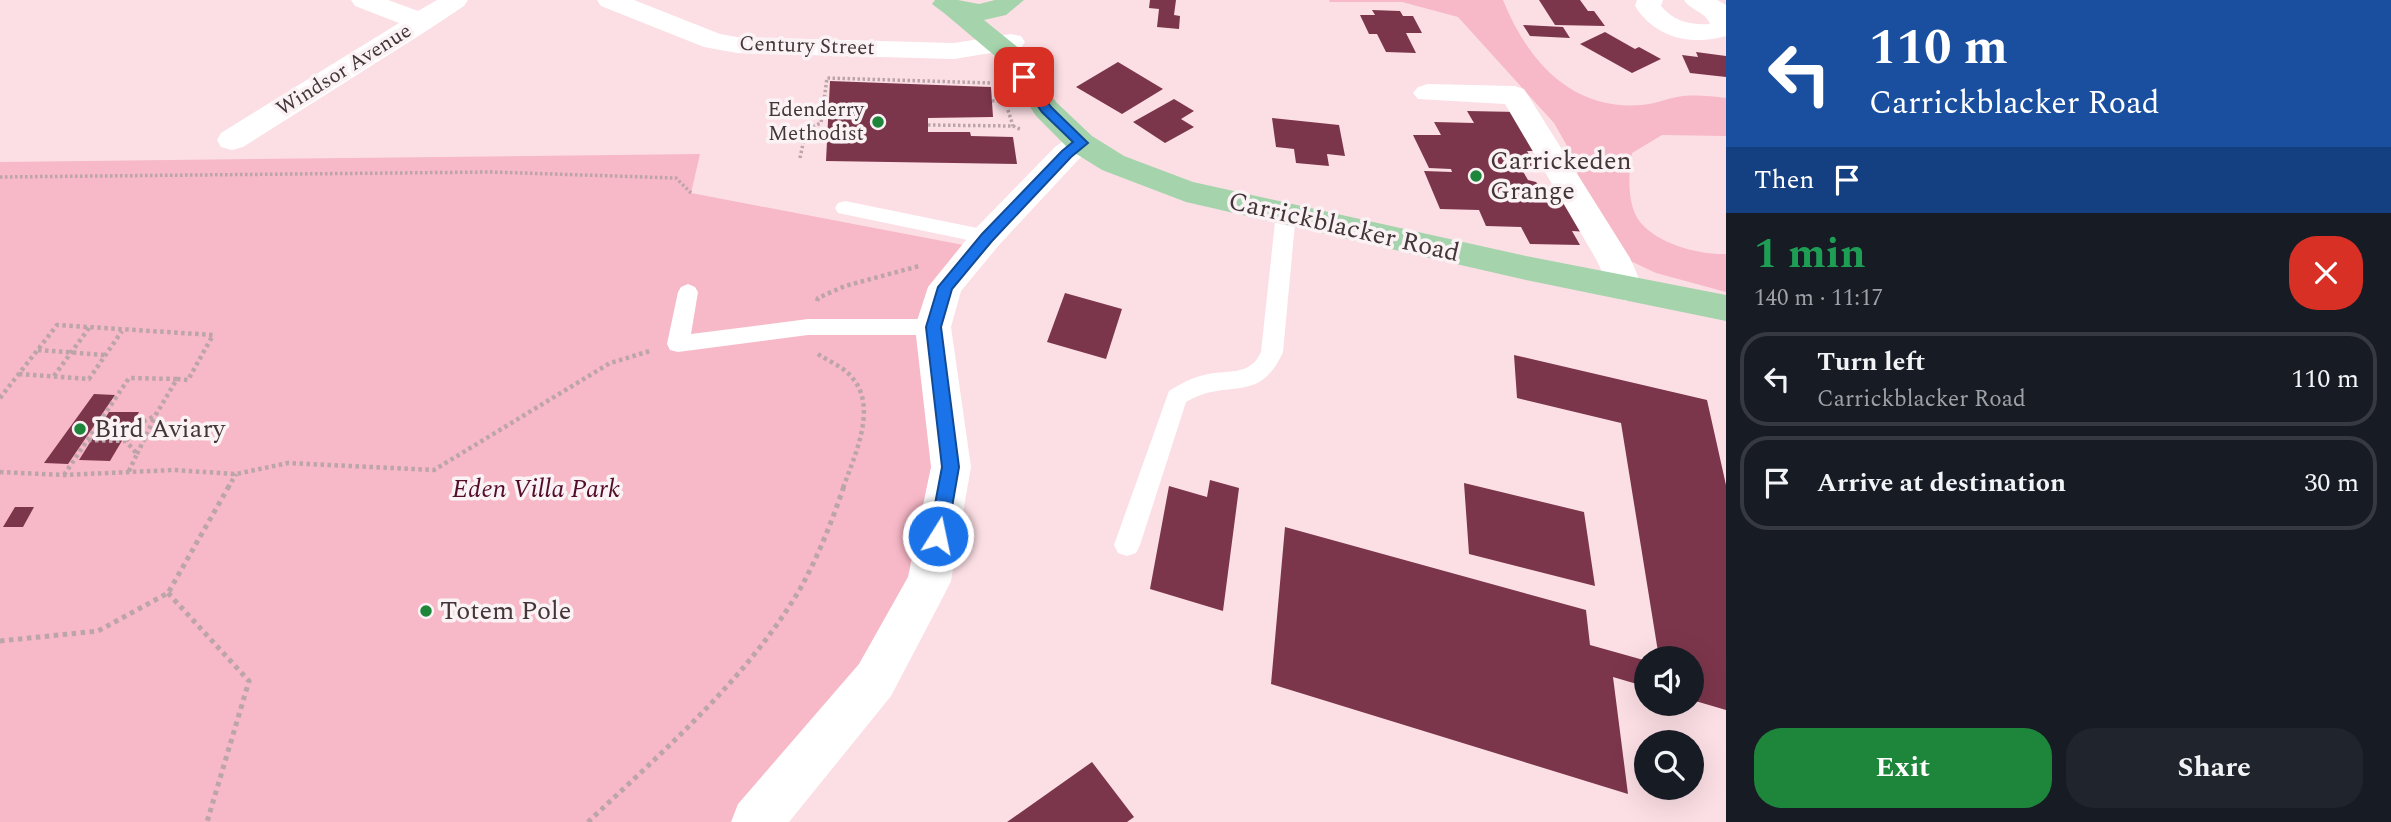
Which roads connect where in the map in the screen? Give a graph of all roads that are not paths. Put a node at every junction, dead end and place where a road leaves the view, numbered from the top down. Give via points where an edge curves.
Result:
1 (364, 0) edge
2 (455, 0) edge
3 (610, 0) edge
4 (1650, 0) edge
5 (1697, 0) edge
6 (1010, 1) edge
7 (948, 4) edge
8 (1725, 19) edge
9 (421, 22) junction
10 (1006, 48) junction
11 (1428, 93) dead end
12 (232, 140) dead end
13 (1081, 143) junction
14 (845, 208) dead end
15 (1286, 213) junction
16 (975, 236) junction
17 (1626, 289) junction
18 (688, 292) dead end
19 (1726, 308) edge
20 (933, 327) junction
21 (1127, 545) dead end
22 (756, 822) edge

1 - 9 street
2 - 9 street, Windsor Avenue
3 - 10 street, Century Street via 714,41 737,45 954,51
4 - 8 street via 1650,12 1679,29 1714,32
5 - 8 street
6 - 7 main road via 989,12
6 - 10 main road
7 - 10 main road, Carrickblacker Road
9 - 12 street, Windsor Avenue
10 - 13 main road, Carrickblacker Road via 1046,109
11 - 17 street via 1514,95
13 - 15 main road, Carrickblacker Road via 1113,163 1186,191
13 - 16 street
14 - 16 lane
15 - 17 main road, Carrickblacker Road
15 - 21 lane via 1267,368 1251,377 1201,384 1177,397
16 - 20 street via 945,287
17 - 19 main road, Carrickblacker Road
18 - 20 lane via 678,344 808,327
20 - 22 street via 951,467 929,581 875,680

